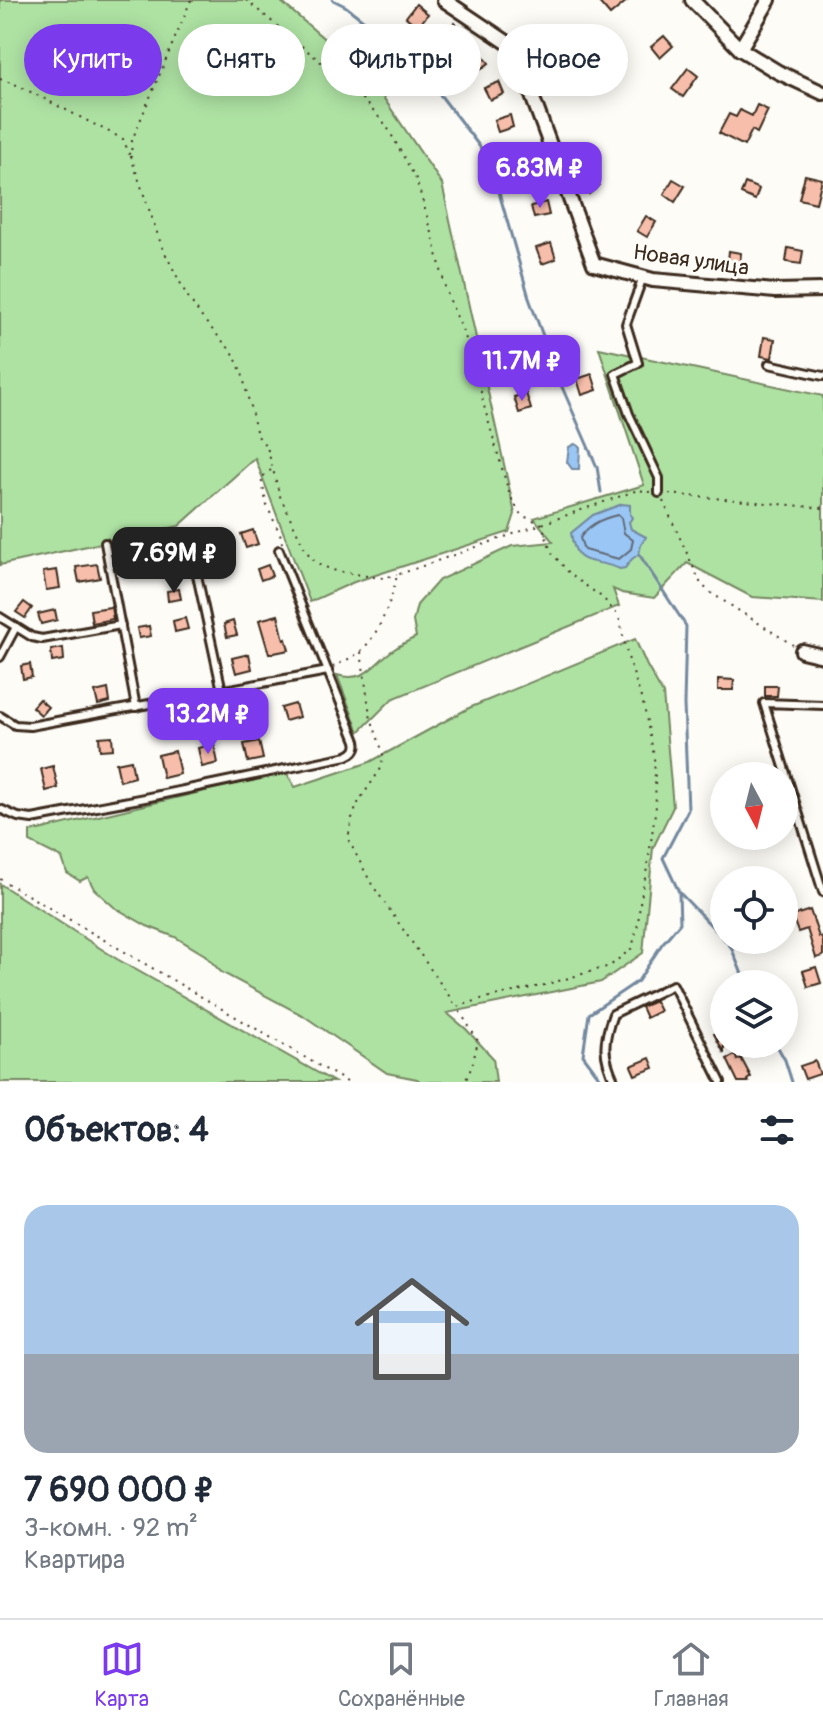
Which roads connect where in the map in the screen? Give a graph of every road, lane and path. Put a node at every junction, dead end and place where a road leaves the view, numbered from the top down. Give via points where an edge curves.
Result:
1 (191, 0) edge
2 (246, 0) edge
3 (444, 0) edge
4 (692, 0) edge
5 (769, 0) edge
6 (740, 49) junction
7 (0, 79) edge
8 (823, 93) edge
9 (131, 157) junction
10 (643, 277) junction
11 (823, 290) edge
12 (769, 364) dead end
13 (823, 376) edge
14 (272, 470) junction
15 (659, 493) junction
16 (823, 508) edge
17 (542, 524) junction
18 (189, 538) dead end
19 (105, 543) dead end
20 (279, 550) joint
21 (397, 575) junction
22 (0, 617) edge
23 (121, 625) junction
24 (16, 627) junction
25 (361, 651) junction
26 (802, 651) joint
27 (823, 656) edge
28 (0, 657) edge
29 (328, 671) junction
30 (222, 691) junction
31 (823, 705) edge
32 (136, 707) junction
33 (0, 716) edge
34 (0, 809) edge
35 (0, 879) edge
36 (823, 892) edge
37 (457, 1007) junction
38 (347, 1082) edge
39 (465, 1082) edge
40 (615, 1082) edge
41 (721, 1082) edge

1 - 9 path via 132,140
2 - 17 path via 350,86 386,125 416,179 446,291 473,356 510,496 521,515
3 - 10 street, Новая улица via 514,47 594,264
4 - 6 street
5 - 6 street
6 - 8 street
7 - 9 path via 123,139
9 - 14 path via 162,247 186,294 233,353
10 - 11 street, Новая улица via 775,291
10 - 15 lane via 626,324 638,363 615,374 659,478
12 - 13 lane
14 - 20 path via 261,478 281,536
14 - 21 path via 306,551 317,564 380,578
15 - 16 path
15 - 17 path via 638,490
15 - 26 path via 701,584
17 - 21 path
17 - 37 path via 551,552 619,617 644,707 654,756 656,806 638,924 632,948 610,966
18 - 30 lane
19 - 23 lane
20 - 29 lane
21 - 25 path via 378,628
22 - 24 lane
23 - 24 lane via 47,639
23 - 32 lane
24 - 28 lane
25 - 29 path
25 - 37 path via 370,715 383,753 382,767 359,801 348,839 371,883
26 - 27 street
29 - 30 lane
29 - 34 lane via 357,744 351,755 32,819
30 - 32 lane
31 - 36 lane via 764,703
32 - 33 lane via 30,726
35 - 38 path
37 - 39 path via 478,1041
40 - 41 lane via 606,1063 613,1014 673,985

